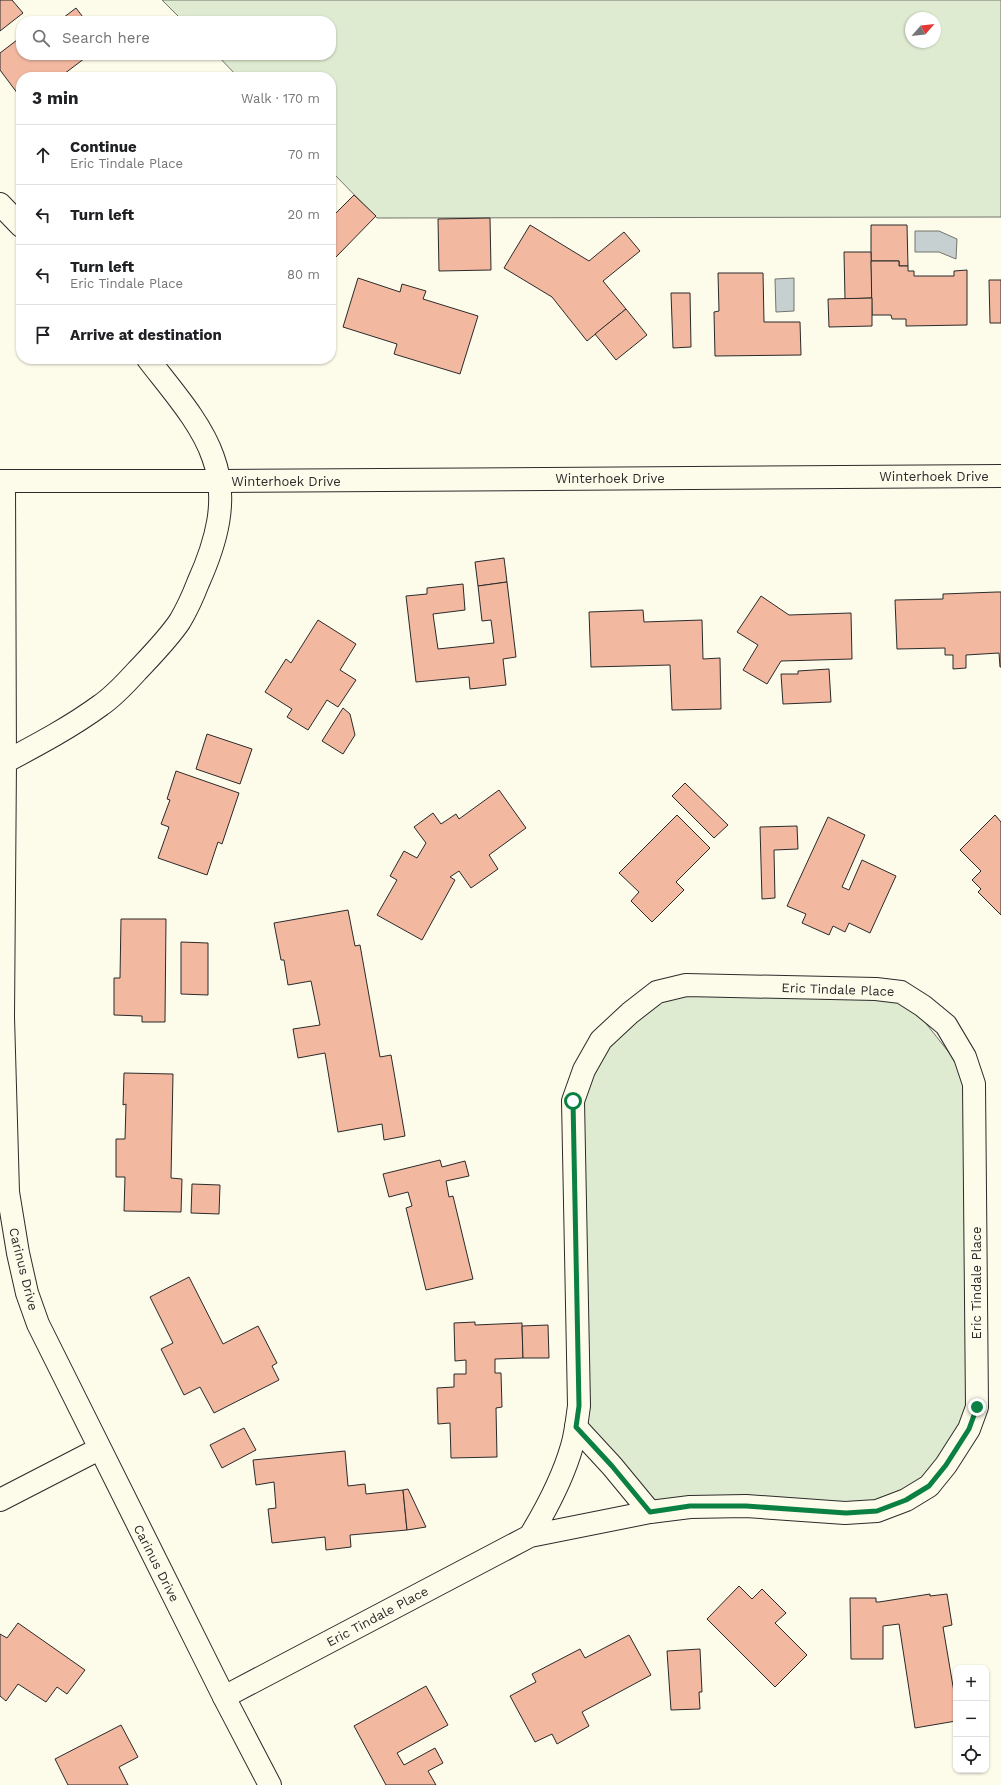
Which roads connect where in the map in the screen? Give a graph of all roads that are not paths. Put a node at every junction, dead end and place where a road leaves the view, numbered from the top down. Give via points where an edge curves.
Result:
1 (0, 204) edge
2 (16, 221) edge
3 (152, 364) edge
4 (1001, 476) edge
5 (2, 481) edge
6 (219, 481) junction
7 (5, 762) junction
8 (576, 1427) junction
9 (100, 1449) junction
10 (0, 1500) edge
11 (650, 1512) junction
12 (530, 1536) junction
13 (224, 1697) junction
14 (270, 1785) edge

1 - 2 street
3 - 6 street, Winterhoek Drive via 205,438 214,458
4 - 6 street, Winterhoek Drive
5 - 6 street, Winterhoek Drive
5 - 7 street, Carinus Drive
6 - 7 street, Winterhoek Drive via 221,507 215,540 196,589 179,621 155,652 102,705
7 - 9 street, Carinus Drive via 3,1017 8,1192 18,1254 38,1324
8 - 11 street
8 - 11 street, Eric Tindale Place via 579,1406 573,1101 584,1070 601,1040 657,992 686,985 876,989 901,992 946,1025 966,1057 974,1084 977,1407 969,1429 929,1486 906,1500 877,1511 846,1513 746,1506 690,1506
8 - 12 street, Eric Tindale Place via 572,1446 550,1502
9 - 10 street
9 - 13 street, Carinus Drive
11 - 12 street, Eric Tindale Place
12 - 13 street, Eric Tindale Place
13 - 14 street, Carinus Drive

